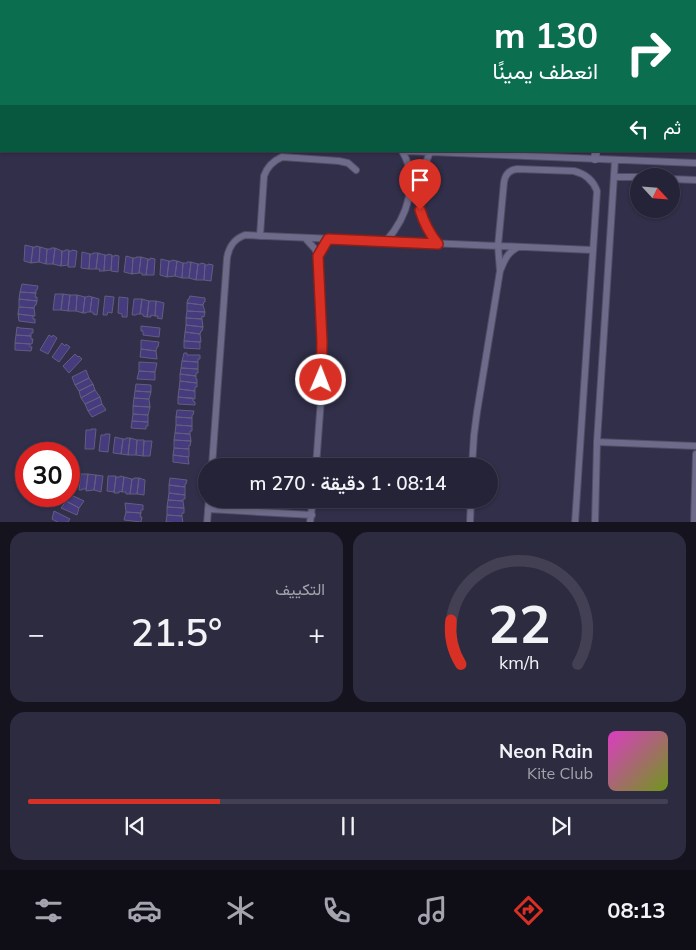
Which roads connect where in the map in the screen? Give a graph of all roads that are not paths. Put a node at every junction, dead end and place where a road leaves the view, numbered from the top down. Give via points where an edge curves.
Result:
1 (402, 152) edge
2 (430, 152) edge
3 (595, 155) edge
4 (615, 160) junction
5 (696, 162) edge
6 (356, 170) dead end
7 (410, 170) junction
8 (423, 171) junction
9 (614, 177) junction
10 (630, 178) edge
11 (680, 179) edge
12 (696, 180) edge
13 (406, 208) junction
14 (420, 210) junction
15 (260, 236) junction
16 (305, 238) junction
17 (328, 239) junction
18 (386, 241) junction
19 (438, 244) junction
20 (498, 246) junction
21 (518, 247) junction
22 (592, 250) junction
23 (318, 256) junction
24 (500, 271) junction
25 (597, 442) junction
26 (696, 446) edge
27 (696, 454) edge
28 (213, 458) edge
29 (317, 458) edge
30 (473, 458) edge
31 (312, 508) edge
32 (470, 508) edge
33 (208, 509) joint
34 (312, 515) junction
35 (207, 522) edge
36 (310, 522) edge
37 (470, 522) edge
38 (575, 522) edge
39 (595, 522) edge
40 (694, 522) edge

1 - 7 street
2 - 3 street
2 - 8 street
3 - 4 street
4 - 5 street
4 - 9 street
6 - 15 street via 339,161 282,158 274,162 264,176
7 - 8 street
7 - 13 street
8 - 14 street
9 - 10 street
9 - 25 street
11 - 12 street
13 - 14 street
13 - 18 street
14 - 19 street via 423,222
15 - 16 street
15 - 28 street via 239,237 228,252
16 - 17 street
16 - 23 street
17 - 18 street
17 - 23 street
18 - 19 street
19 - 20 street
20 - 21 street
20 - 22 street via 504,179 510,171 574,171 590,179 597,191
20 - 24 street
21 - 22 street
21 - 24 street via 506,257
22 - 38 street
23 - 29 street via 322,342
24 - 30 street
25 - 26 street
25 - 39 street
27 - 40 street
31 - 34 street
32 - 37 street
33 - 34 street
33 - 35 street
34 - 36 street

